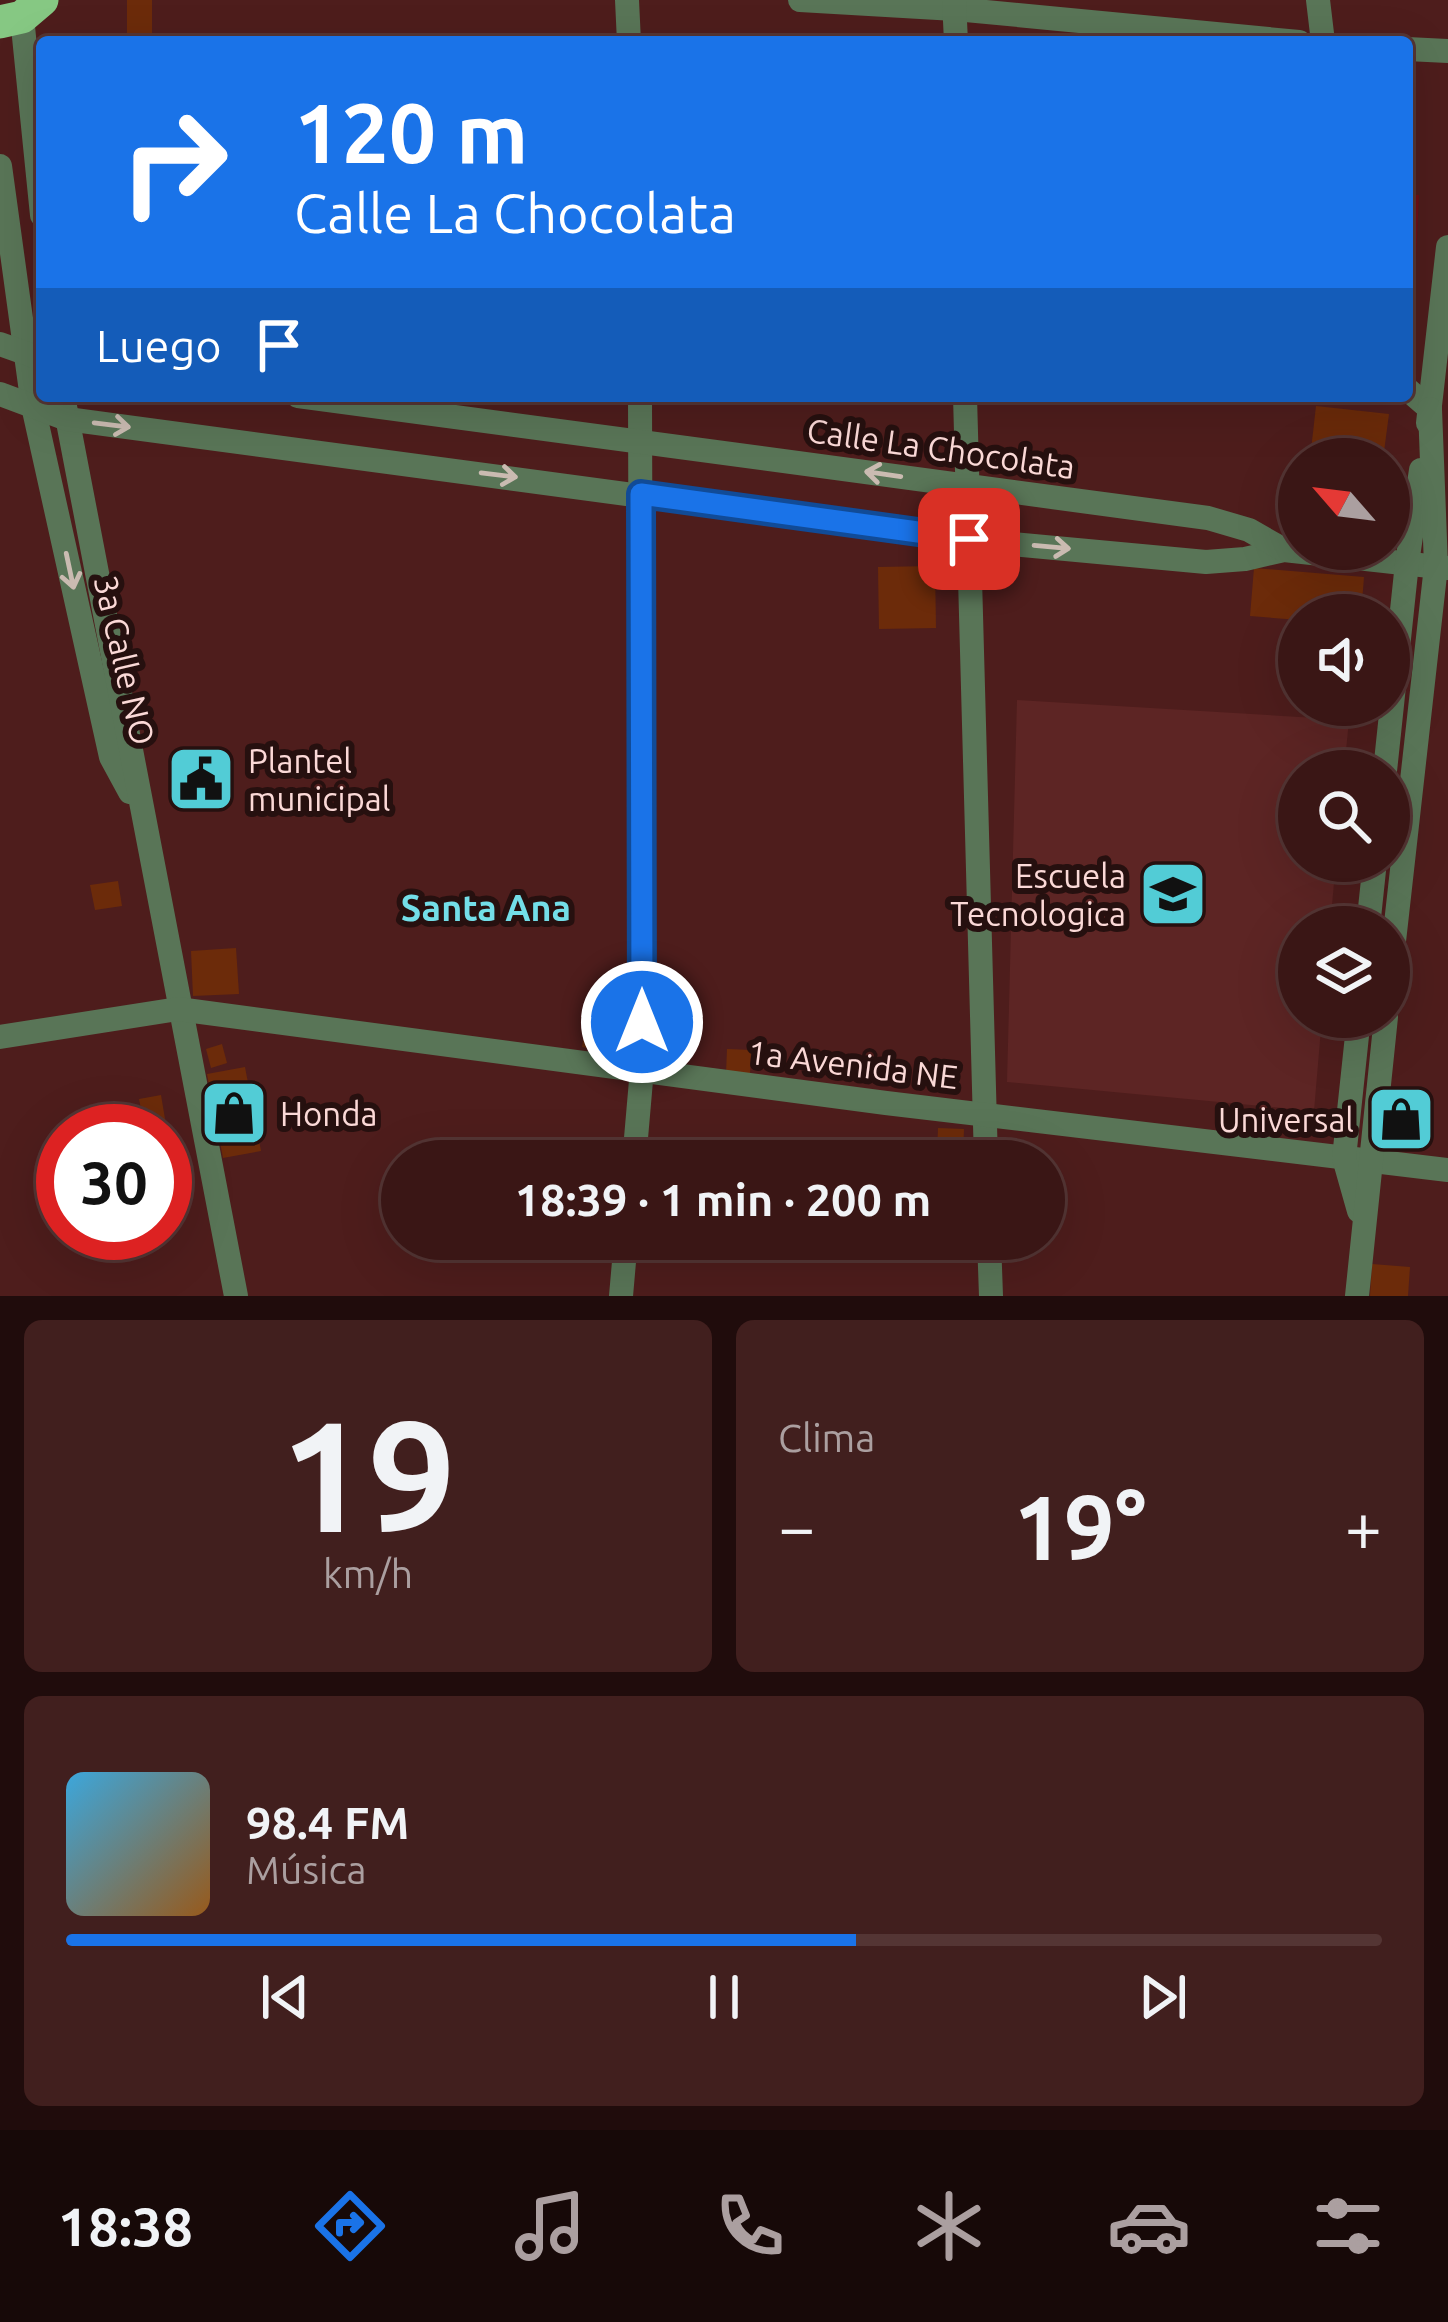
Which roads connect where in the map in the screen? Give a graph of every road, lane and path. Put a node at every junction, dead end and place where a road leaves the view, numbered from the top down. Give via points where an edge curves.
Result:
1 (627, 0) edge
2 (800, 0) edge
3 (1318, 0) edge
4 (954, 4) edge
5 (21, 13) edge
6 (628, 36) edge
7 (956, 36) edge
8 (1245, 36) edge
9 (1323, 36) edge
10 (1413, 49) edge
11 (1448, 51) edge
12 (36, 157) edge
13 (0, 166) edge
14 (1448, 247) edge
15 (22, 352) edge
16 (0, 394) edge
17 (1413, 394) edge
18 (344, 402) edge
19 (640, 402) edge
20 (965, 402) edge
21 (33, 406) junction
22 (65, 407) edge
23 (1430, 410) junction
24 (642, 441) junction
25 (968, 486) junction
26 (641, 494) junction
27 (969, 539) junction
28 (1410, 543) edge
29 (1278, 547) edge
30 (1278, 551) edge
31 (1410, 563) edge
32 (1442, 567) edge
33 (1406, 570) edge
34 (1387, 750) edge
35 (142, 815) junction
36 (1399, 906) edge
37 (178, 1009) junction
38 (0, 1037) edge
39 (1358, 1038) edge
40 (1381, 1038) edge
41 (643, 1070) junction
42 (985, 1114) junction
43 (636, 1140) edge
44 (986, 1140) edge
45 (1357, 1159) junction
46 (1448, 1170) edge
47 (624, 1260) edge
48 (990, 1260) edge
49 (236, 1296) edge
50 (621, 1296) edge
51 (991, 1296) edge
52 (1357, 1296) edge

1 - 6 street
2 - 4 street
3 - 9 street
4 - 7 street
4 - 8 street
5 - 12 street
10 - 11 street
13 - 15 street, 3a Calle NO
14 - 23 street
15 - 21 street, 3a Calle NO
16 - 21 street, Calle La Chocolata
17 - 23 street
18 - 24 street, Calle La Chocolata
19 - 24 street
20 - 25 street
21 - 22 street, Calle La Chocolata
21 -> 35 street, 3a Calle NO via 111,757
22 -> 26 street, Calle La Chocolata
22 - 35 street, 3a Calle NO
23 - 28 street
23 - 32 street
25 -> 24 street, Calle La Chocolata
24 - 26 street
25 - 27 street
25 - 29 street, Calle La Chocolata via 1208,518
26 - 27 street, Calle La Chocolata
26 - 41 street
27 -> 30 street, Calle La Chocolata via 1206,562
27 - 42 street
31 - 32 street, Calle La Chocolata
32 - 36 street
33 - 34 street
35 - 37 street
37 - 38 street, 1a Avenida NE
37 - 41 street, 1a Avenida NE
37 - 49 street
39 - 45 street
40 - 45 street
41 - 42 street, 1a Avenida NE
41 - 43 street
42 - 44 street
42 - 45 street, 1a Avenida NE
45 - 46 street, 1a Avenida NE
45 - 52 street
47 - 50 street
48 - 51 street

